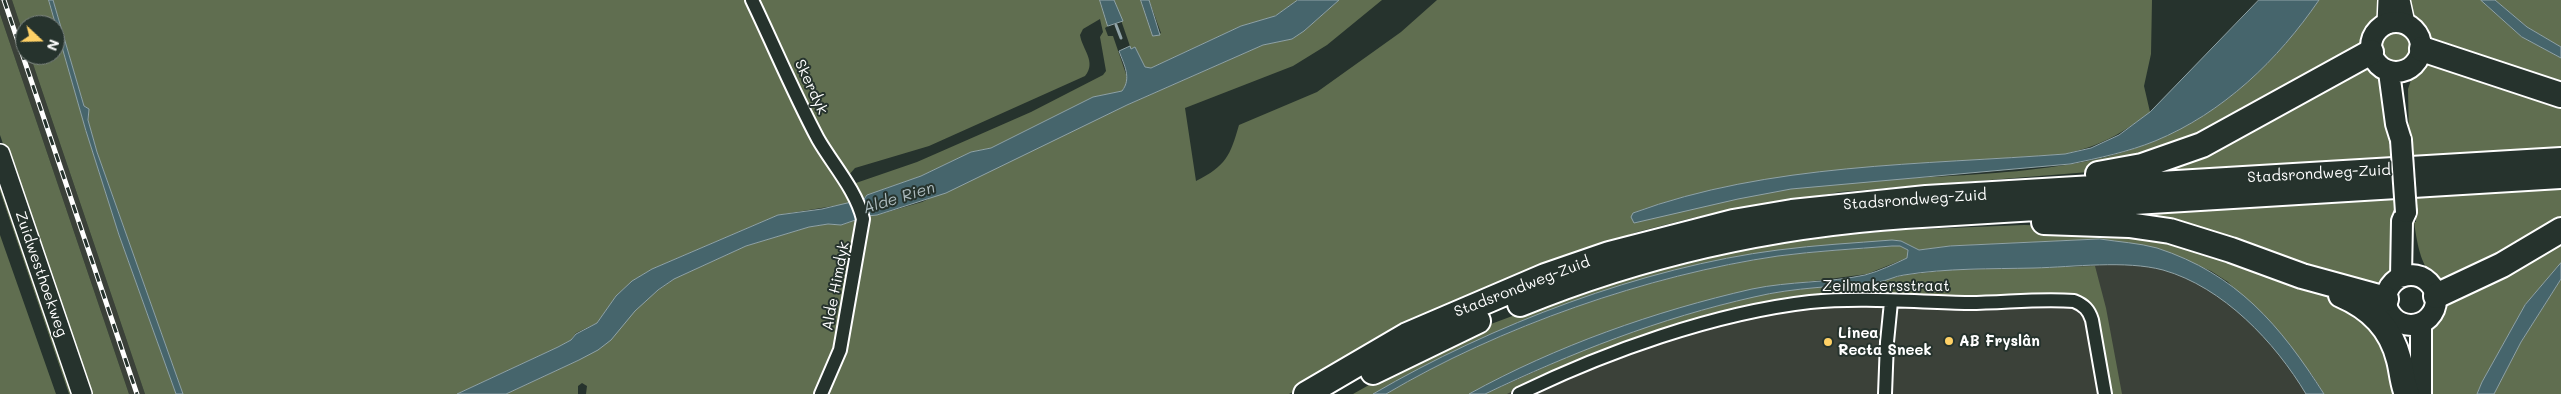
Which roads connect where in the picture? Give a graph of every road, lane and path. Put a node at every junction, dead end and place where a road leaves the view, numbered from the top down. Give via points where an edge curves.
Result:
1 (752, 0) edge
2 (2388, 0) edge
3 (2400, 0) edge
4 (2396, 23) junction
5 (2422, 49) junction
6 (2371, 52) junction
7 (2398, 71) junction
8 (2561, 94) edge
9 (0, 154) edge
10 (2561, 160) edge
11 (2561, 176) edge
12 (847, 185) joint
13 (1926, 198) junction
14 (1905, 216) junction
15 (2561, 230) edge
16 (2302, 276) junction
17 (2410, 276) junction
18 (2436, 296) junction
19 (2386, 299) junction
20 (1891, 302) junction
21 (2413, 324) junction
22 (82, 394) edge
23 (821, 394) edge
24 (1306, 394) edge
25 (1336, 394) edge
26 (1519, 394) edge
27 (1885, 394) edge
28 (2105, 394) edge
29 (2408, 394) edge
30 (2420, 394) edge

1 - 12 street, Skerdyk via 810,123
2 - 4 street
3 - 4 street
4 - 5 main road via 2416,30
4 - 6 main road via 2375,33
5 - 7 main road via 2417,62
5 - 8 highway
6 - 7 main road via 2376,63
6 - 13 highway via 2202,145 2156,162 2098,174 1974,186
7 - 17 main road, bridge via 2396,124 2401,140 2406,212 2402,221
9 - 22 street, Zuidwesthoekweg
10 - 13 highway, Stadsrondweg-Zuid
11 - 14 highway, Stadsrondweg-Zuid
12 - 23 street, Alde Himdyk via 860,209 863,230 852,271 840,350
13 - 24 highway, Stadsrondweg-Zuid via 1792,212 1733,222 1609,254 1545,276 1407,335
14 - 16 highway via 1952,223 2096,223 2148,227 2206,241
14 - 25 highway, Stadsrondweg-Zuid via 1756,234 1621,268 1548,292 1467,326
15 - 18 highway via 2502,265
16 - 19 highway
16 - 29 highway via 2367,309 2384,326 2396,349
17 - 18 main road via 2432,286
17 - 19 main road via 2392,283
18 - 21 main road via 2434,309
19 - 21 main road via 2391,315
20 - 26 street, Zeilmakersstraat via 1810,302 1738,316 1616,353
20 - 27 street
20 - 28 street, Zeilmakersstraat via 2074,301 2089,311
21 - 29 main road
21 - 30 main road

